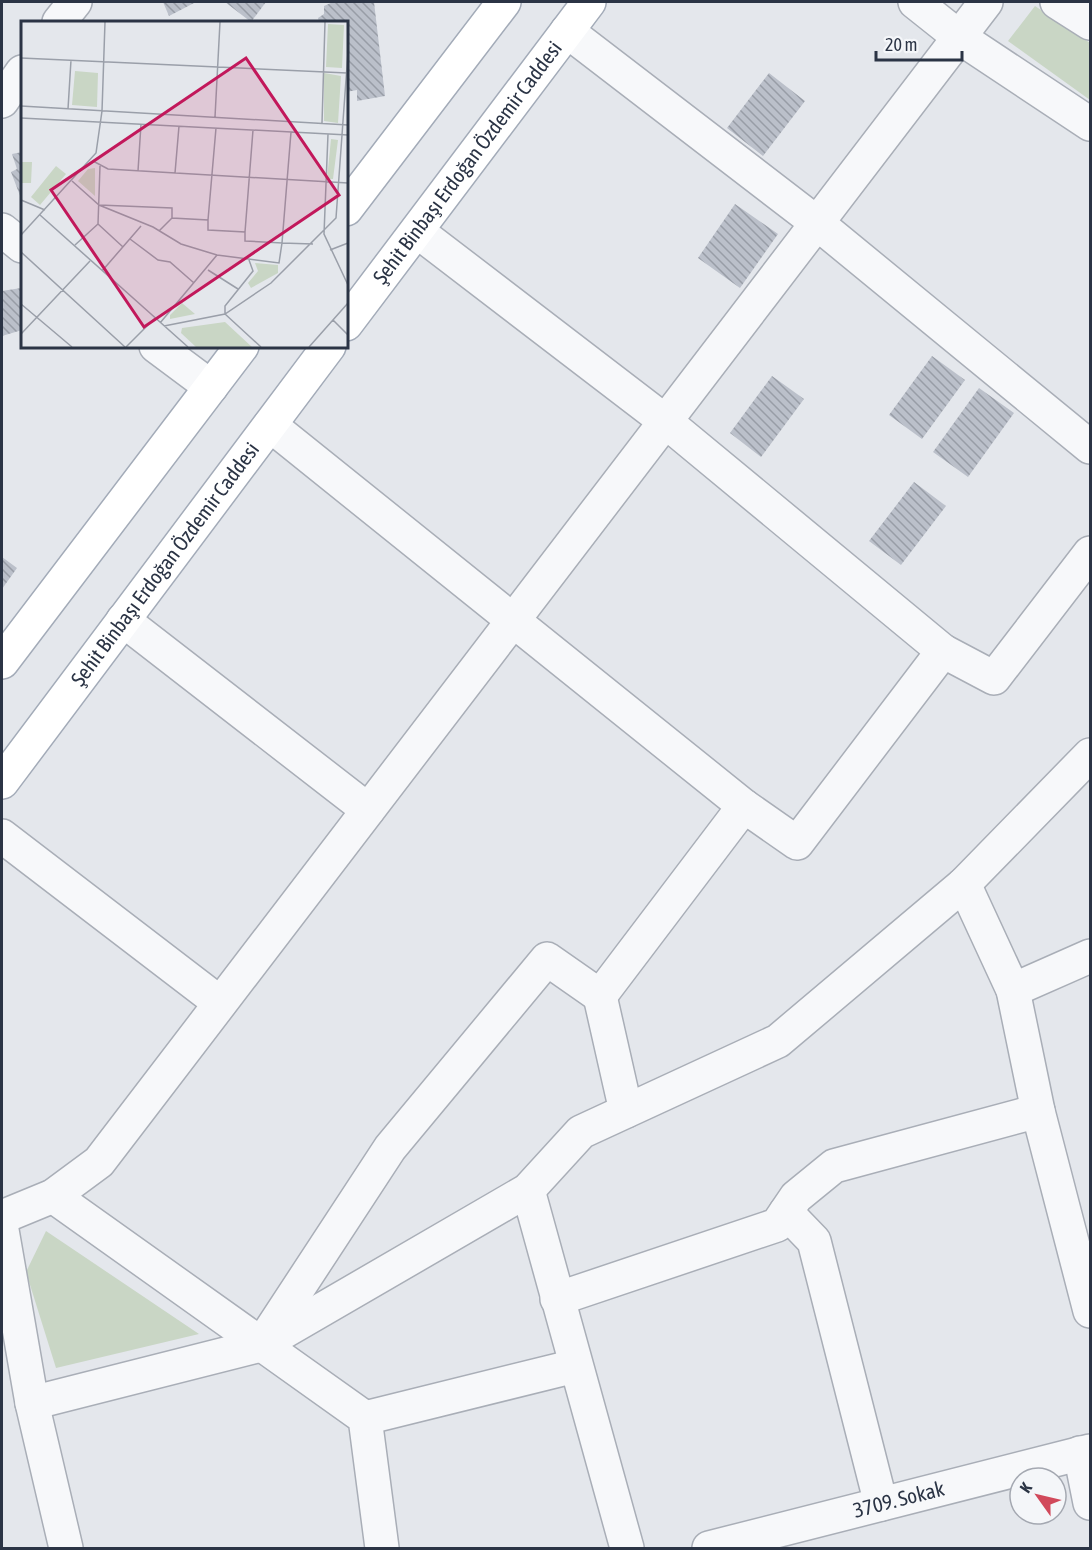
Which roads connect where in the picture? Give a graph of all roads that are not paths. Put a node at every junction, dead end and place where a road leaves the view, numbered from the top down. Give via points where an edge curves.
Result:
1 (75, 2) edge
2 (504, 2) edge
3 (589, 2) edge
4 (915, 2) edge
5 (986, 2) edge
6 (1057, 2) edge
7 (60, 21) edge
8 (1090, 23) edge
9 (567, 31) junction
10 (959, 37) junction
11 (21, 73) edge
12 (2, 100) edge
13 (1090, 124) edge
14 (348, 206) edge
15 (817, 223) junction
16 (2, 230) edge
17 (417, 231) junction
18 (21, 245) edge
19 (348, 321) edge
20 (159, 348) edge
21 (240, 348) edge
22 (328, 348) edge
23 (211, 387) junction
24 (665, 421) junction
25 (270, 425) junction
26 (1090, 447) edge
27 (1090, 553) edge
28 (514, 619) junction
29 (123, 620) junction
30 (943, 651) junction
31 (2, 662) edge
32 (1090, 755) edge
33 (2, 782) edge
34 (744, 806) junction
35 (368, 810) junction
36 (2, 836) edge
37 (964, 884) junction
38 (1090, 956) edge
39 (1013, 990) junction
40 (600, 996) junction
41 (220, 1003) junction
42 (627, 1111) junction
43 (1038, 1111) junction
44 (528, 1190) junction
45 (53, 1196) junction
46 (786, 1212) junction
47 (2, 1217) edge
48 (2, 1230) edge
49 (557, 1299) junction
50 (1090, 1311) edge
51 (261, 1345) junction
52 (575, 1366) junction
53 (32, 1403) junction
54 (364, 1418) junction
55 (1085, 1452) edge
56 (1090, 1503) edge
57 (881, 1504) junction
58 (66, 1548) edge
59 (382, 1548) edge
60 (627, 1548) edge
61 (709, 1548) edge

1 - 7 street
2 - 14 main road
3 - 9 main road, Şehit Binbaşı Erdoğan Özdemir Caddesi
4 - 10 street
5 - 10 street
6 - 8 street
9 - 15 street
9 - 17 main road, Şehit Binbaşı Erdoğan Özdemir Caddesi
10 - 13 street
10 - 15 street
11 - 12 street
15 - 24 street
15 - 26 street
16 - 18 street
17 - 19 main road, Şehit Binbaşı Erdoğan Özdemir Caddesi
17 - 24 street
20 - 23 street
21 - 23 main road
22 - 25 main road, Şehit Binbaşı Erdoğan Özdemir Caddesi
23 - 31 main road
24 - 28 street
24 - 30 street
25 - 28 street
25 - 29 main road, Şehit Binbaşı Erdoğan Özdemir Caddesi
27 - 30 street via 994,678
28 - 34 street
28 - 35 street
29 - 33 main road, Şehit Binbaşı Erdoğan Özdemir Caddesi
29 - 35 street
30 - 34 street via 797,843
32 - 37 street
34 - 40 street
35 - 41 street
36 - 41 street
37 - 39 street
37 - 42 street via 778,1041
38 - 39 street
39 - 43 street
40 - 42 street
40 - 51 street via 547,959 390,1149
41 - 45 street via 99,1162
42 - 44 street via 581,1132
43 - 46 street via 834,1166 796,1197
43 - 50 street
44 - 49 street
44 - 51 street
45 - 47 street
45 - 51 street
46 - 49 street via 777,1225
46 - 57 street via 814,1241
48 - 53 street
49 - 52 street
51 - 53 street
51 - 54 street
52 - 54 street
52 - 60 street
53 - 58 street
54 - 59 street
55 - 56 street
55 - 57 street, 3709. Sokak
57 - 61 street, 3709. Sokak

